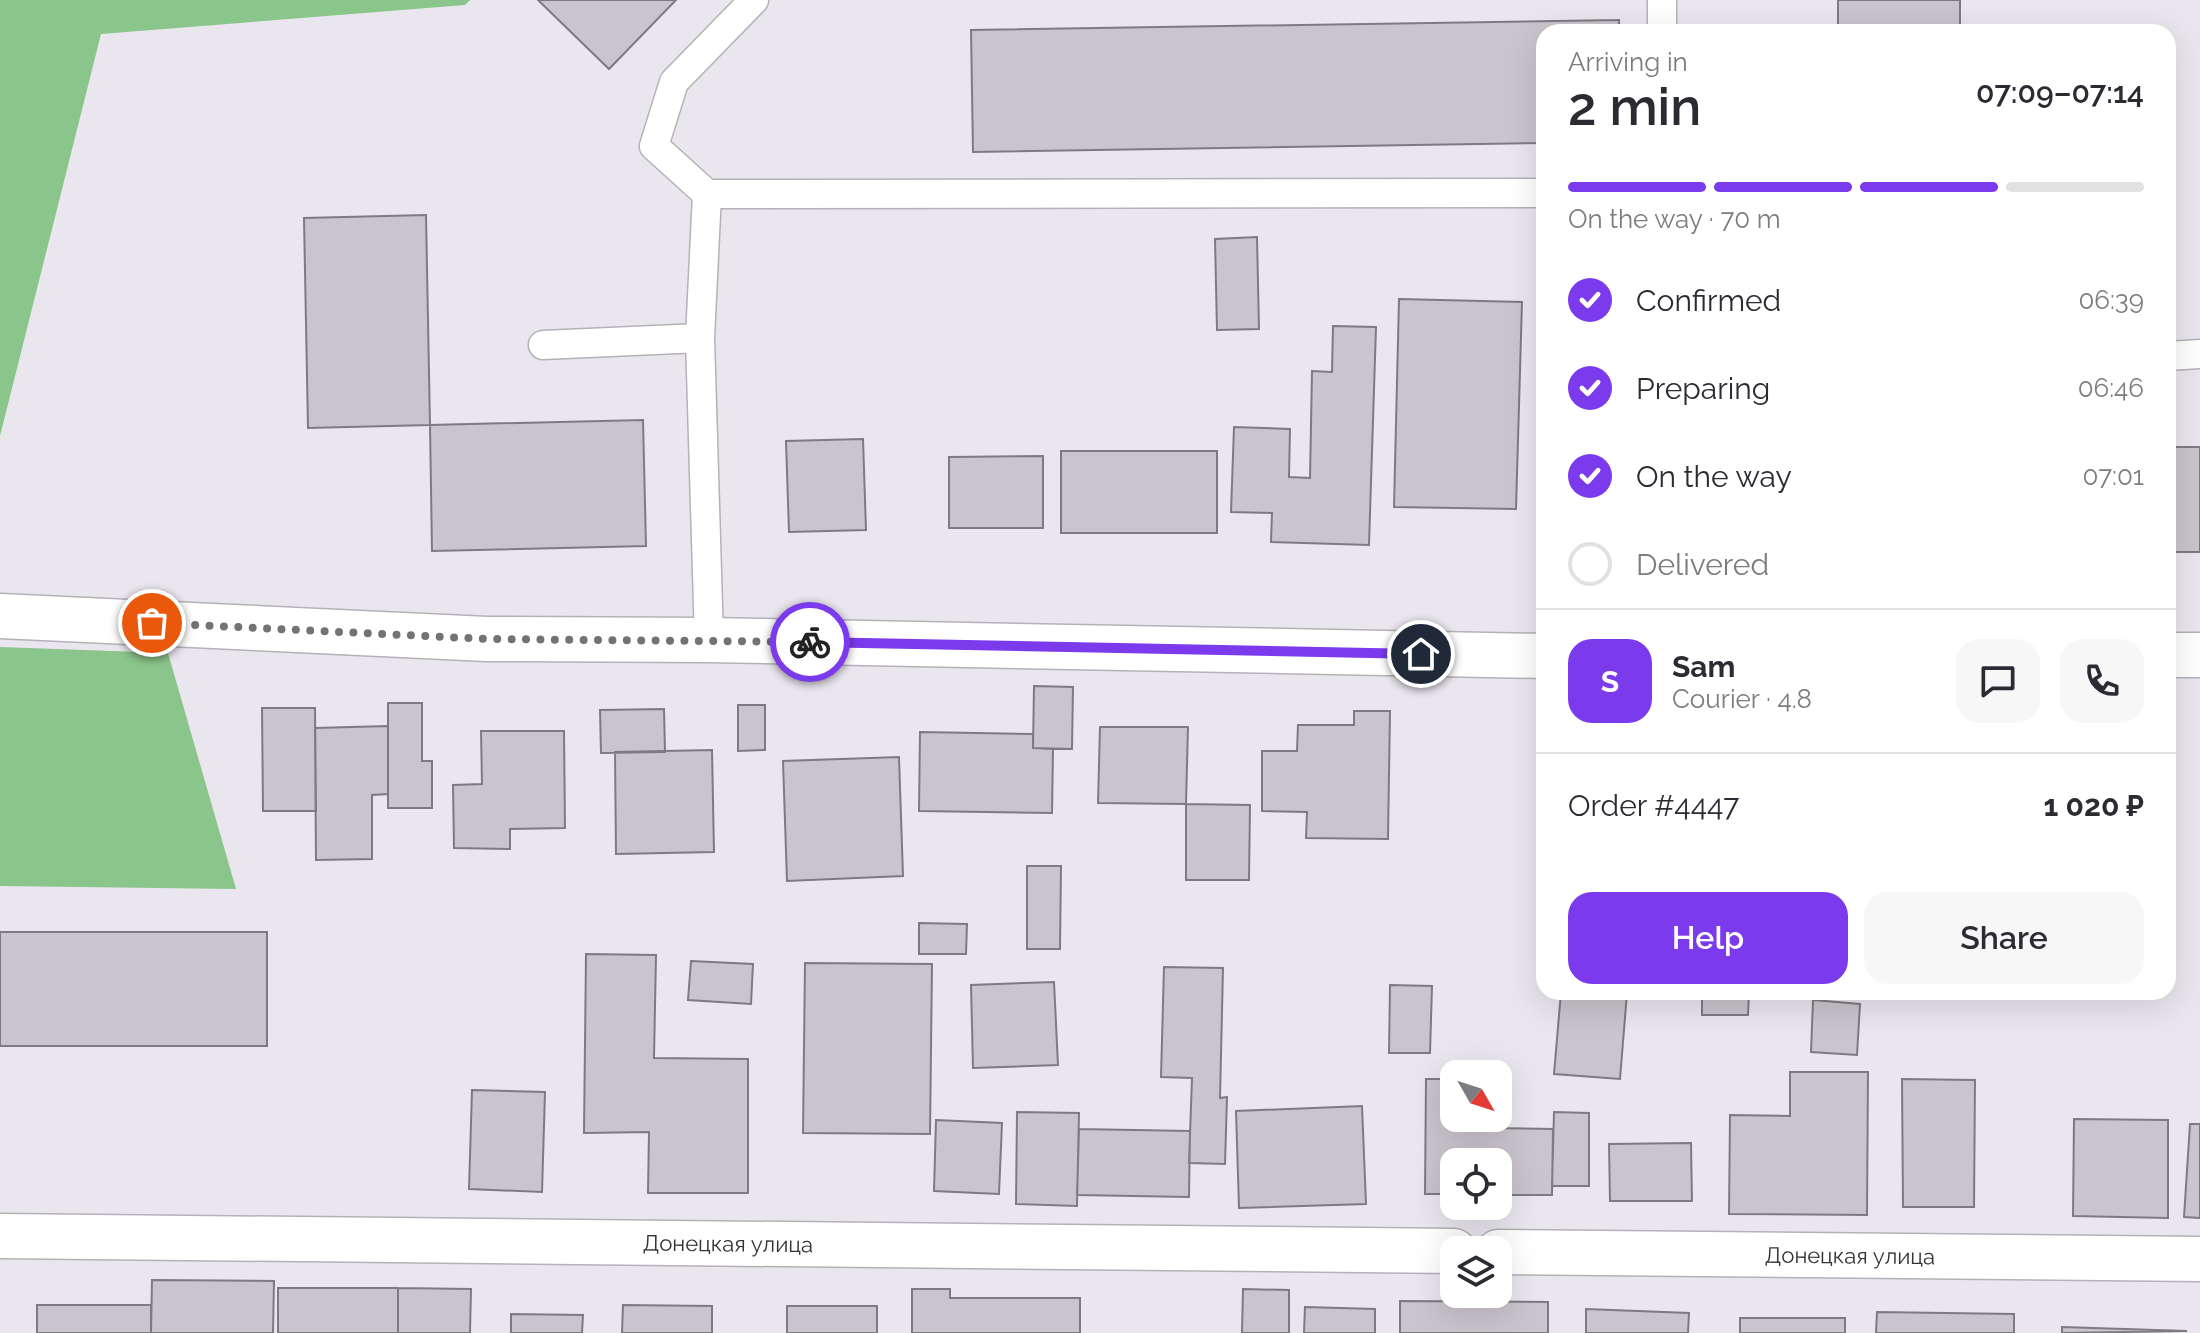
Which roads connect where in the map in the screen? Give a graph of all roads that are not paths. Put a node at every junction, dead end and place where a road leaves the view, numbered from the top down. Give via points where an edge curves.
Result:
1 (754, 0) edge
2 (1662, 0) edge
3 (1662, 24) edge
4 (1536, 193) edge
5 (707, 194) junction
6 (700, 338) junction
7 (543, 345) dead end
8 (2200, 354) edge
9 (2176, 356) edge
10 (0, 616) edge
11 (709, 640) junction
12 (2176, 655) edge
13 (2200, 655) edge
14 (1536, 656) edge
15 (0, 1236) edge
16 (1440, 1251) edge
17 (1512, 1252) edge
18 (2200, 1259) edge

1 - 5 lane via 674,82 654,146
2 - 3 lane
4 - 5 lane
5 - 6 lane
6 - 7 lane
6 - 11 lane
8 - 9 lane
10 - 11 street via 487,639
11 - 14 street
12 - 13 street
15 - 16 street, Донецкая улица
17 - 18 street, Донецкая улица

